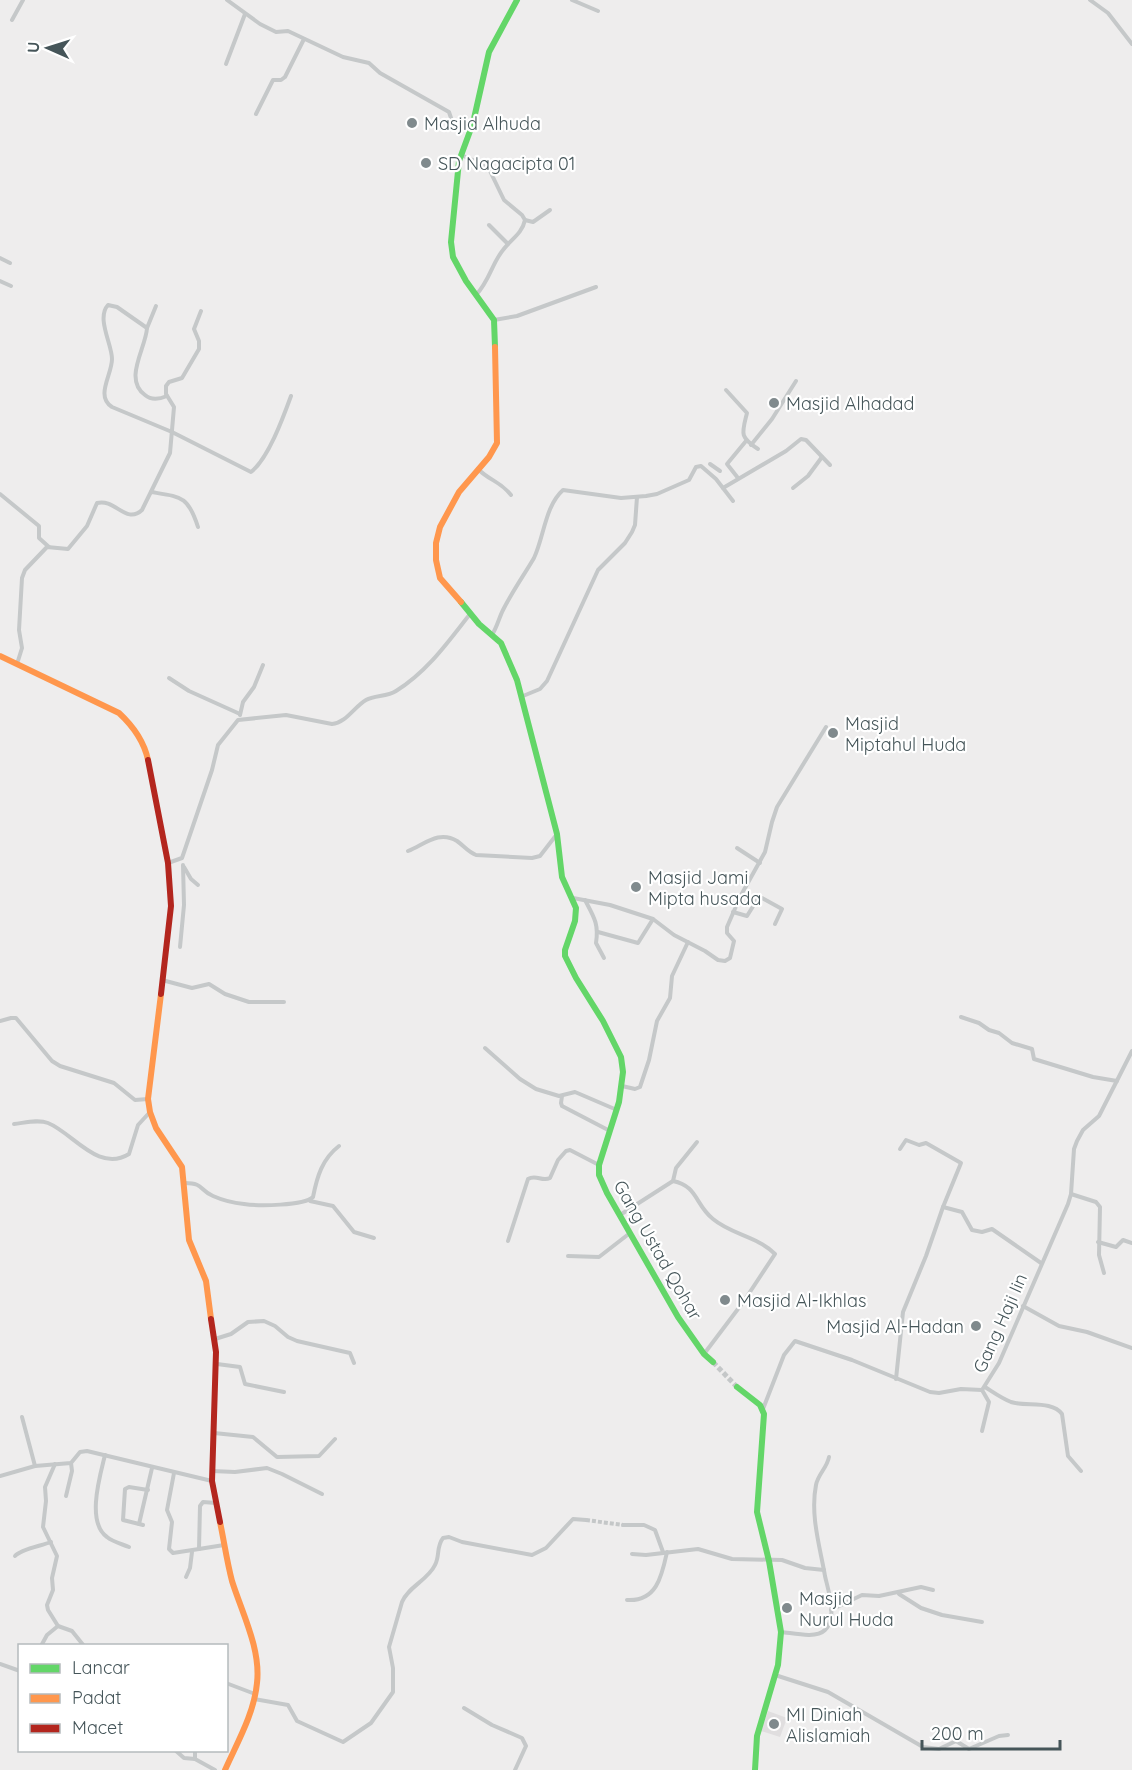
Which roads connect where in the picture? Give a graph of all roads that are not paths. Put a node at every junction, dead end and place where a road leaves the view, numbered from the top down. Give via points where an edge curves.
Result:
1 (23, 0) edge
2 (226, 0) edge
3 (517, 0) edge
4 (572, 0) edge
5 (1090, 0) edge
6 (597, 11) dead end
7 (245, 14) junction
8 (12, 20) dead end
9 (304, 39) junction
10 (1132, 44) edge
11 (226, 64) dead end
12 (256, 114) dead end
13 (471, 129) junction
14 (460, 155) junction
15 (550, 210) dead end
16 (525, 220) junction
17 (489, 225) dead end
18 (508, 244) junction
19 (0, 258) edge
20 (10, 263) dead end
21 (0, 281) edge
22 (11, 286) dead end
23 (596, 287) dead end
24 (476, 295) junction
25 (156, 306) dead end
26 (201, 311) dead end
27 (494, 320) junction
28 (147, 328) junction
29 (796, 381) dead end
30 (726, 390) dead end
31 (167, 396) junction
32 (291, 396) dead end
33 (172, 432) junction
34 (746, 441) junction
35 (751, 445) junction
36 (758, 449) dead end
37 (822, 457) junction
38 (830, 465) dead end
39 (478, 469) junction
40 (706, 469) junction
41 (720, 471) dead end
42 (738, 477) junction
43 (723, 488) junction
44 (793, 488) dead end
45 (151, 492) junction
46 (0, 494) edge
47 (510, 495) dead end
48 (637, 497) junction
49 (733, 501) dead end
50 (198, 527) dead end
51 (49, 547) junction
52 (470, 614) junction
53 (492, 635) junction
54 (0, 656) edge
55 (17, 664) junction
56 (263, 665) dead end
57 (169, 678) dead end
58 (523, 696) junction
59 (240, 716) junction
60 (826, 727) dead end
61 (557, 834) junction
62 (737, 848) dead end
63 (408, 851) dead end
64 (182, 858) junction
65 (760, 862) junction
66 (168, 863) junction
67 (183, 865) junction
68 (198, 885) dead end
69 (573, 898) junction
70 (584, 900) junction
71 (733, 912) junction
72 (653, 919) junction
73 (775, 924) dead end
74 (598, 932) junction
75 (688, 942) junction
76 (180, 947) dead end
77 (604, 958) dead end
78 (162, 980) junction
79 (284, 1002) dead end
80 (961, 1017) dead end
81 (0, 1021) edge
82 (485, 1048) dead end
83 (1132, 1051) edge
84 (1117, 1081) junction
85 (622, 1086) junction
86 (562, 1096) junction
87 (148, 1099) junction
88 (617, 1110) junction
89 (150, 1112) junction
90 (14, 1124) dead end
91 (611, 1132) junction
92 (697, 1142) dead end
93 (339, 1146) dead end
94 (900, 1149) dead end
95 (599, 1165) junction
96 (673, 1181) junction
97 (185, 1183) junction
98 (1071, 1194) junction
99 (310, 1201) junction
100 (943, 1207) junction
101 (620, 1215) junction
102 (630, 1233) junction
103 (374, 1238) dead end
104 (508, 1241) dead end
105 (1098, 1242) junction
106 (1132, 1243) edge
107 (568, 1256) dead end
108 (1041, 1263) junction
109 (1104, 1273) dead end
110 (1023, 1306) junction
111 (215, 1340) junction
112 (1132, 1348) edge
113 (704, 1354) junction
114 (713, 1362) tunnel mouth
115 (354, 1363) dead end
116 (217, 1364) junction
117 (896, 1379) junction
118 (737, 1387) tunnel mouth
119 (983, 1389) junction
120 (284, 1392) dead end
121 (762, 1410) junction
122 (22, 1417) dead end
123 (982, 1431) dead end
124 (213, 1432) junction
125 (335, 1439) dead end
126 (105, 1455) junction
127 (829, 1457) dead end
128 (71, 1463) junction
129 (55, 1464) junction
130 (34, 1466) junction
131 (152, 1468) junction
132 (216, 1471) junction
133 (1081, 1471) dead end
134 (174, 1473) junction
135 (0, 1476) edge
136 (212, 1481) junction
137 (148, 1490) junction
138 (322, 1494) dead end
139 (66, 1496) dead end
140 (216, 1503) junction
141 (585, 1520) tunnel mouth
142 (623, 1525) tunnel mouth
143 (51, 1542) junction
144 (224, 1545) junction
145 (129, 1547) dead end
146 (199, 1549) junction
147 (192, 1552) junction
148 (665, 1552) junction
149 (632, 1554) dead end
150 (15, 1556) dead end
151 (769, 1561) junction
152 (824, 1570) junction
153 (186, 1577) dead end
154 (933, 1590) dead end
155 (899, 1593) junction
156 (627, 1600) dead end
157 (831, 1610) junction
158 (982, 1622) dead end
159 (58, 1626) junction
160 (781, 1632) junction
161 (42, 1644) edge
162 (82, 1644) edge
163 (0, 1664) edge
164 (18, 1670) edge
165 (775, 1675) junction
166 (228, 1684) edge
167 (255, 1697) junction
168 (464, 1708) dead end
169 (1008, 1735) dead end
170 (177, 1752) edge
171 (195, 1752) edge
172 (195, 1759) junction
173 (215, 1770) edge
174 (225, 1770) edge
175 (515, 1770) edge
176 (755, 1770) edge

1 - 8 street
2 - 7 street
3 - 13 street via 489,52
4 - 6 street
5 - 10 street via 1108,13
7 - 9 street via 276,32 288,31
7 - 11 street
9 - 12 street via 285,77 273,80
9 - 13 street via 343,57 369,63 449,112 452,122
13 - 14 street
14 - 16 street via 490,171 504,200
14 - 24 street via 451,248
15 - 16 street via 533,222
16 - 18 street via 521,232
17 - 18 street
18 - 24 street
19 - 20 street
21 - 22 street
23 - 27 street via 517,316
24 - 27 street
25 - 28 street
26 - 31 street via 194,329 199,349 182,378 167,384
27 - 39 street, Gang Ustad Qohar via 497,443
28 - 31 street via 136,383 148,397
28 - 33 street via 114,305 105,306 112,363 104,400
29 - 35 street
30 - 34 street via 747,413 743,426
31 - 33 street via 174,407
32 - 33 street via 277,432 257,467 250,472
33 - 45 street via 170,453
34 - 35 street
34 - 42 street via 727,464
35 - 36 street
37 - 38 street
37 - 42 street via 801,439
37 - 44 street
39 - 47 street via 489,480 501,483
39 - 52 street, Gang Ustad Qohar via 459,492 436,543 440,578
40 - 41 street via 711,463
40 - 43 street
40 - 48 street via 698,466 689,480 657,494
42 - 43 street
43 - 49 street
45 - 50 street via 187,502
45 - 51 street via 142,510 134,515 108,503 97,503 87,526 68,549
46 - 51 street via 39,527 39,537
48 - 53 street via 561,491 534,557 502,610
48 - 58 street via 632,532 598,570 547,681 540,689
51 - 55 street via 22,578 22,648
52 - 53 street, Gang Ustad Qohar
52 - 59 street via 444,649 420,672 393,693 365,700 338,723 291,715
53 - 58 street, Gang Ustad Qohar via 504,648
54 - 55 street
55 - 66 street via 119,713 139,733 150,765
56 - 59 street via 241,706
57 - 59 street
58 - 61 street, Gang Ustad Qohar
59 - 64 street via 218,745
60 - 65 street via 777,807
61 - 63 street via 540,856 532,858 476,855 444,837
61 - 69 street, Gang Ustad Qohar via 562,877
62 - 65 street
64 - 66 street
64 - 67 street
65 - 71 street
66 - 78 street via 171,906
67 - 68 street
67 - 76 street
69 - 70 street
69 - 85 street, Gang Ustad Qohar via 576,914 565,956 617,1047
70 - 72 street
70 - 74 street
71 - 73 street via 747,916 762,898 782,909
71 - 75 street via 726,930 734,941 730,958 718,960
72 - 74 street via 638,942
72 - 75 street
74 - 77 street via 596,943
75 - 85 street via 672,976 670,998 657,1021 640,1087
78 - 79 street via 192,988 209,984 249,1002
78 - 87 street
80 - 84 street via 1032,1049 1034,1059
81 - 87 street via 16,1018 60,1066 114,1083 135,1100
82 - 86 street via 530,1086
83 - 84 street, Gang Haji Iin
84 - 98 street, Gang Haji Iin via 1099,1116 1077,1141
85 - 88 street, Gang Ustad Qohar
86 - 88 street via 575,1092
86 - 91 street via 562,1106
87 - 89 street
88 - 91 street, Gang Ustad Qohar
89 - 90 street via 138,1125 128,1155 114,1157 102,1157 84,1149 48,1123
89 - 97 street via 159,1133 181,1164
91 - 95 street, Gang Ustad Qohar
92 - 96 street via 676,1168
93 - 99 street via 325,1160
94 - 100 street via 906,1140 919,1145 926,1143 961,1163
95 - 101 street, Gang Ustad Qohar via 599,1175
95 - 104 street via 570,1150 558,1160 550,1178 528,1179
96 - 101 street
96 - 113 street via 693,1190 711,1219 758,1241 775,1254
97 - 99 street via 197,1183 213,1196 242,1204
97 - 111 street via 189,1240 204,1272
98 - 105 street via 1099,1204
98 - 108 street, Gang Haji Iin
99 - 103 street via 333,1206 354,1232
100 - 108 street via 962,1212 972,1230 992,1229
100 - 117 street via 903,1312
101 - 102 street, Gang Ustad Qohar
102 - 107 street via 599,1257
102 - 113 street, Gang Ustad Qohar
105 - 106 street via 1116,1247 1123,1240
105 - 109 street
108 - 110 street, Gang Haji Iin
110 - 112 street via 1059,1326
110 - 119 street, Gang Haji Iin via 999,1363
111 - 115 street via 248,1322 264,1321 297,1341 350,1353
111 - 116 street
113 - 114 street, Gang Ustad Qohar
116 - 120 street via 240,1368 246,1384
116 - 124 street
117 - 119 street, Gang Haji Iin via 930,1392
117 - 121 street, Gang Haji Iin via 795,1341 784,1355
118 - 121 street
119 - 123 street via 989,1402
119 - 133 street via 1013,1402 1060,1410 1068,1456
121 - 151 street via 765,1421 757,1512
122 - 130 street
124 - 125 street via 253,1437 276,1457 319,1456
124 - 132 street
126 - 128 street via 83,1451
126 - 131 street
126 - 145 street via 96,1505 98,1525 106,1536
127 - 152 street via 817,1479 815,1494
128 - 129 street
128 - 139 street
129 - 130 street
129 - 143 street via 45,1487 43,1527
130 - 135 street
131 - 134 street
131 - 137 street
132 - 136 street
132 - 138 street via 267,1468
134 - 136 street
134 - 147 street via 167,1510 172,1522 169,1549 173,1553
136 - 140 street
137 - 137 street via 141,1525 125,1521 125,1489
140 - 144 street
140 - 146 street via 203,1502 200,1506
141 - 167 street via 573,1519 546,1548 532,1555 444,1538 438,1544 433,1569 402,1602 389,1647 393,1692 371,1723 343,1742 297,1721 288,1705
142 - 148 street via 644,1525 655,1530
143 - 150 street
143 - 159 street via 57,1561 47,1605
144 - 146 street
144 - 167 street via 258,1666
146 - 147 street
147 - 153 street
148 - 149 street
148 - 151 street via 698,1549 732,1558
148 - 156 street via 662,1574 654,1591
151 - 152 street via 782,1560 805,1569
151 - 160 street
152 - 157 street
154 - 155 street via 921,1587
155 - 157 street via 862,1595
155 - 158 street via 921,1608
157 - 160 street via 829,1626 819,1633
159 - 161 street
159 - 162 street via 72,1631
160 - 165 street
163 - 164 street
165 - 169 street via 828,1692 923,1747 939,1749 956,1742 972,1749
165 - 176 street via 757,1736
166 - 167 street
167 - 174 street
168 - 175 street via 522,1738 525,1751
170 - 172 street via 184,1758
171 - 172 street
172 - 173 street

